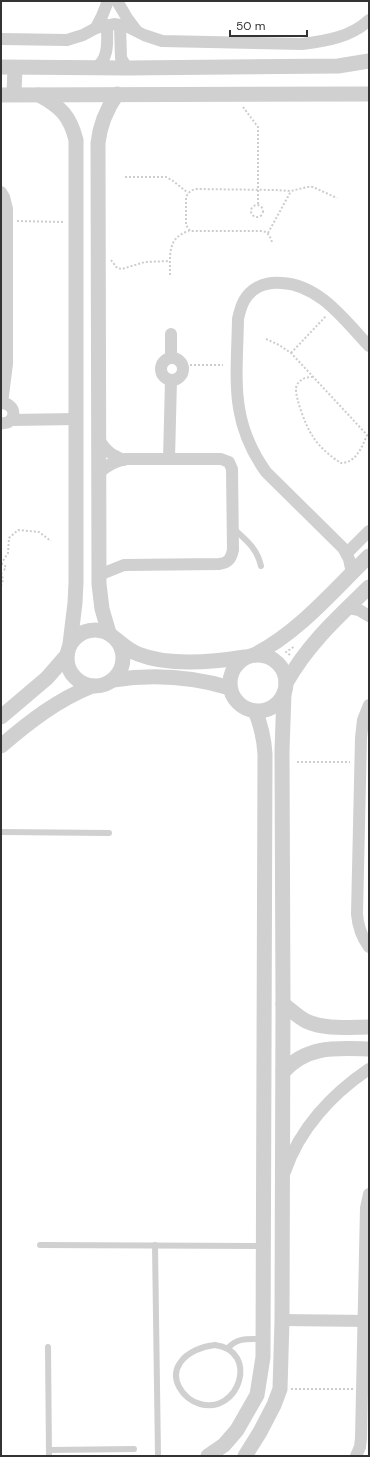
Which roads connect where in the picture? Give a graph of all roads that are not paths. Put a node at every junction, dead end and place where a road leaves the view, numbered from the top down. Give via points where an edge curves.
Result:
1 (108, 1) edge
2 (117, 1) edge
3 (369, 20) edge
4 (120, 25) junction
5 (101, 26) junction
6 (136, 31) junction
7 (1, 39) edge
8 (369, 61) edge
9 (8, 67) edge
10 (95, 68) junction
11 (127, 68) junction
12 (8, 94) edge
13 (117, 94) junction
14 (369, 94) edge
15 (39, 95) junction
16 (76, 156) junction
17 (98, 156) junction
18 (1, 192) edge
19 (171, 334) dead end
20 (369, 346) edge
21 (171, 358) junction
22 (171, 380) junction
23 (2, 403) edge
24 (76, 419) junction
25 (4, 423) edge
26 (99, 439) junction
27 (169, 459) junction
28 (124, 460) junction
29 (99, 473) junction
30 (232, 528) junction
31 (369, 531) edge
32 (346, 549) junction
33 (369, 555) edge
34 (99, 556) junction
35 (124, 565) junction
36 (261, 566) dead end
37 (352, 572) junction
38 (99, 575) junction
39 (369, 587) edge
40 (348, 608) junction
41 (369, 616) edge
42 (113, 637) junction
43 (68, 650) junction
44 (250, 656) junction
45 (112, 680) junction
46 (92, 686) junction
47 (230, 688) junction
48 (285, 688) junction
49 (369, 705) edge
50 (255, 711) junction
51 (1, 717) edge
52 (1, 746) edge
53 (1, 832) edge
54 (108, 833) dead end
55 (364, 835) edge
56 (369, 947) edge
57 (283, 1004) junction
58 (369, 1027) edge
59 (369, 1049) edge
60 (369, 1069) edge
61 (283, 1072) junction
62 (282, 1180) junction
63 (369, 1194) edge
64 (367, 1233) edge
65 (40, 1245) dead end
66 (155, 1245) junction
67 (263, 1246) junction
68 (282, 1320) junction
69 (366, 1321) edge
70 (263, 1339) junction
71 (48, 1347) dead end
72 (228, 1348) junction
73 (134, 1449) dead end
74 (49, 1453) edge
75 (101, 1453) edge
76 (158, 1456) edge
77 (208, 1456) edge
78 (245, 1456) edge
79 (356, 1456) edge

1 - 5 street
2 - 6 street
3 - 6 street via 346,34 324,42 302,44 171,42
4 - 5 street
4 - 6 street
4 - 11 street via 121,58
5 - 7 street via 67,40
5 - 10 street via 105,58
8 - 11 street via 338,66
9 - 10 street
9 - 12 street
10 - 11 street
12 - 15 street
13 - 14 street
13 - 15 street
13 - 17 street via 101,124
15 - 16 street via 65,113 73,126
16 - 17 street
16 - 24 street
17 - 26 street
18 - 23 street via 7,209 7,364
19 - 21 street
20 - 32 street via 323,299 300,286 274,282 263,284 245,298 240,308 237,402 242,427 252,451 266,472
21 - 22 street via 164,362 161,369 164,376
21 - 22 street via 178,360 183,372 181,376
22 - 27 street
23 - 25 street via 13,410
24 - 25 street
24 - 43 street via 76,582
26 - 28 street via 108,452
26 - 29 street
27 - 28 street
27 - 30 street via 221,459 229,462 232,470
28 - 29 street via 110,464
29 - 34 street
30 - 35 street via 232,555 224,563
30 - 36 lane via 251,544
31 - 32 street
32 - 33 street
32 - 37 street
33 - 37 street
34 - 35 street
34 - 38 street
35 - 38 street
37 - 44 street via 288,634
38 - 42 street via 101,603
39 - 40 street
40 - 41 street via 359,610
40 - 48 street via 305,652
42 - 43 street via 98,630 87,631 77,636
42 - 44 street via 136,654 159,659 202,662
42 - 45 street via 122,650 123,661 120,672
43 - 46 street via 67,666 72,676 81,683
43 - 51 street via 47,678
44 - 47 street via 232,670
44 - 48 street via 264,655 280,665
45 - 46 street via 103,685
45 - 47 street via 146,676 180,677
46 - 52 street via 51,707
47 - 50 street via 238,704
48 - 50 street via 280,701 272,707
48 - 57 street via 282,751
49 - 55 street via 361,738
50 - 67 street via 264,739 265,754
53 - 54 lane
55 - 56 street via 357,914 358,927
57 - 58 street via 305,1021 319,1025
57 - 61 street
59 - 61 street via 334,1048 319,1051 292,1063
60 - 62 street via 334,1096 317,1115 289,1158
61 - 62 street
62 - 68 street
63 - 64 street via 366,1208
64 - 69 street
65 - 66 lane
66 - 67 lane
66 - 76 lane
67 - 70 street
68 - 69 street
68 - 78 street via 280,1389 260,1432
69 - 79 street via 361,1438
70 - 72 lane via 243,1339 232,1343
70 - 77 street via 257,1395 237,1430 224,1445
71 - 74 lane
72 - 72 lane via 207,1346 185,1357 180,1363 176,1371 177,1380 188,1398 208,1405 222,1402 233,1393 240,1380 240,1366 234,1352
73 - 75 lane
74 - 75 lane

